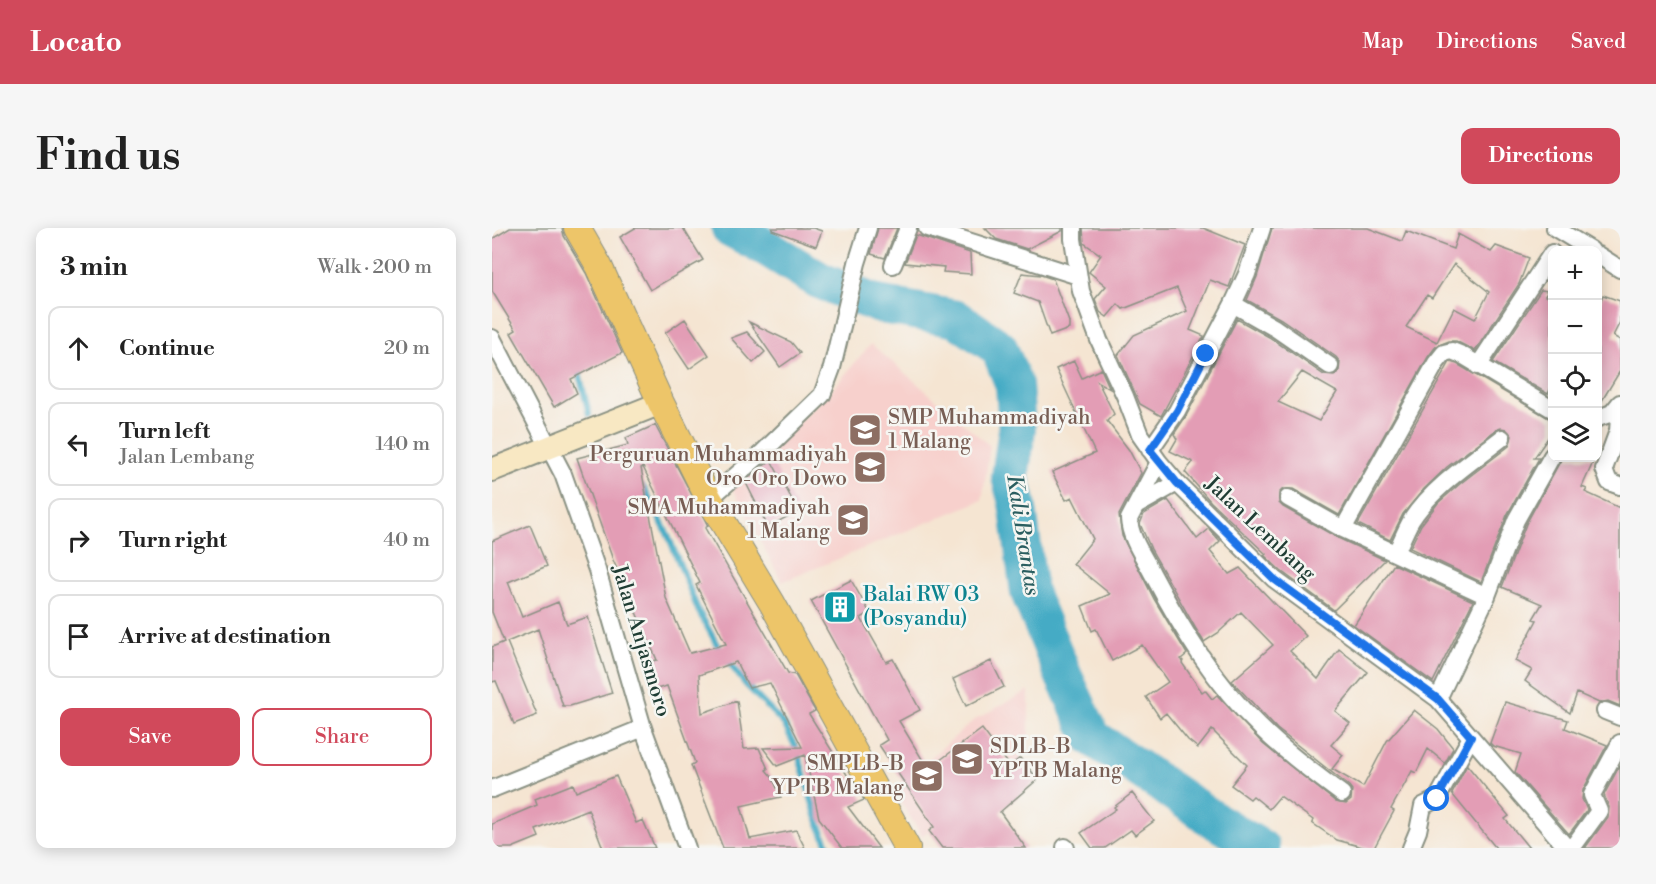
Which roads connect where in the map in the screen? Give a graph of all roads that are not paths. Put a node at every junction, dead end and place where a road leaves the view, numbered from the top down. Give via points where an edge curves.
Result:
1 (577, 228) edge
2 (868, 228) edge
3 (908, 228) edge
4 (927, 228) edge
5 (1073, 228) edge
6 (1262, 228) edge
7 (1560, 231) edge
8 (1555, 246) edge
9 (1584, 246) edge
10 (1602, 258) edge
11 (1548, 260) edge
12 (893, 265) dead end
13 (1620, 269) edge
14 (1078, 276) junction
15 (1233, 304) junction
16 (492, 339) edge
17 (1330, 366) dead end
18 (1478, 366) junction
19 (661, 403) junction
20 (1620, 403) edge
21 (1550, 408) edge
22 (1602, 417) edge
23 (1502, 438) dead end
24 (550, 448) junction
25 (1155, 456) junction
26 (1549, 462) edge
27 (492, 470) edge
28 (1177, 483) junction
29 (1620, 486) edge
30 (1288, 498) dead end
31 (709, 499) junction
32 (1136, 506) junction
33 (1343, 529) junction
34 (1395, 553) junction
35 (1487, 596) junction
36 (1438, 699) junction
37 (643, 728) junction
38 (1471, 737) junction
39 (1620, 743) edge
40 (492, 789) edge
41 (1342, 794) dead end
42 (687, 848) edge
43 (907, 848) edge
44 (1411, 848) edge
45 (1569, 848) edge

1 - 19 main road via 599,266
2 - 31 street via 822,395
3 - 12 street
4 - 14 street
5 - 14 street, Jalan Lembang
6 - 15 street
7 - 8 street
7 - 9 street
10 - 13 street
11 - 18 street
14 - 25 street, Jalan Lembang via 1099,340 1140,435
15 - 17 street
15 - 25 street
16 - 24 street, Jalan Anjasmoro
18 - 21 street
18 - 33 street via 1452,351 1444,353
19 - 24 main road
19 - 31 main road
20 - 22 street via 1612,413
20 - 29 street via 1618,431 1604,469 1609,482
23 - 34 street via 1453,476 1423,506
24 - 27 main road
24 - 37 street, Jalan Anjasmoro via 597,570
25 - 28 street, Jalan Lembang
25 - 32 street
26 - 35 street via 1516,520
28 - 32 street
28 - 36 street, Jalan Lembang via 1274,579
30 - 33 street
31 - 43 main road via 772,603
32 - 41 street via 1129,525 1138,546 1202,657 1258,726
33 - 34 street
34 - 35 street
35 - 36 street
36 - 38 street, Jalan Lembang
37 - 40 street
37 - 42 street, Jalan Anjasmoro
38 - 44 street via 1437,799 1423,806
38 - 45 street, Jalan Lembang
39 - 45 street via 1592,795 1599,811

